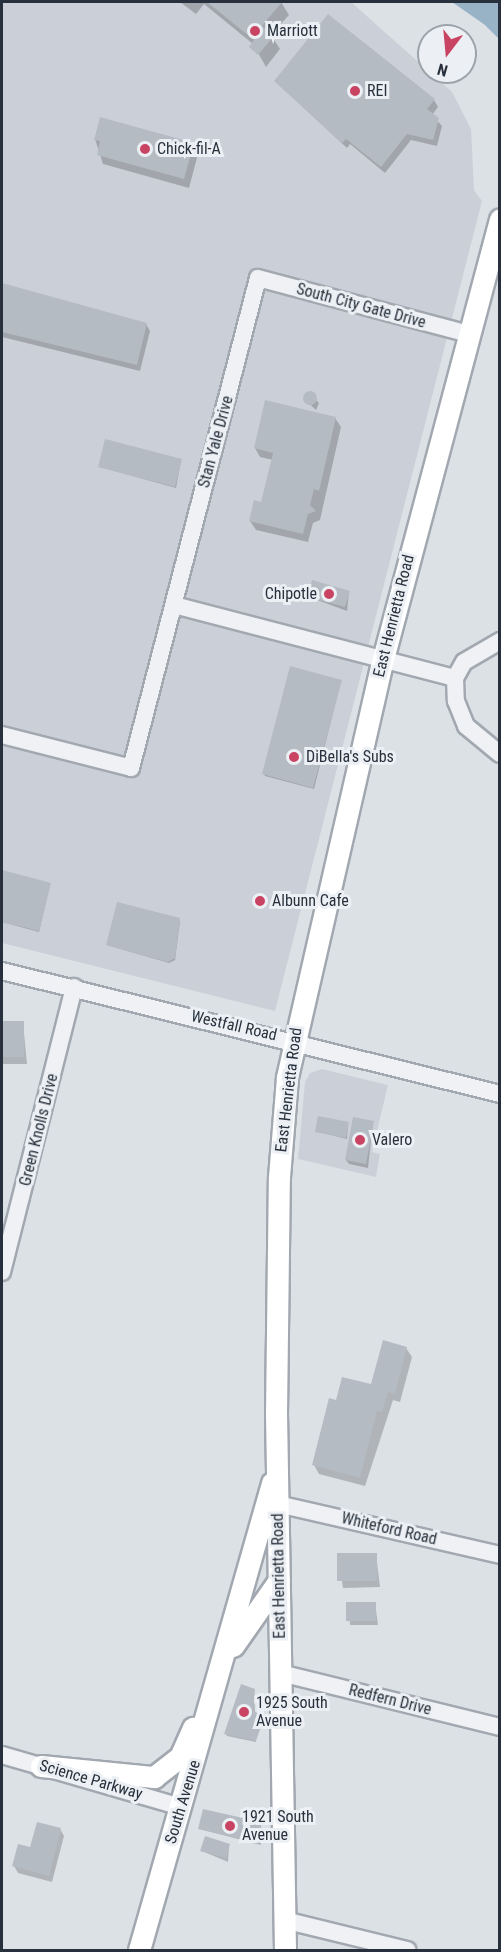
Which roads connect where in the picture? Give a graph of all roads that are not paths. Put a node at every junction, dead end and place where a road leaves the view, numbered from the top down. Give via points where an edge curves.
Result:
1 (500, 219) edge
2 (258, 278) joint
3 (465, 333) junction
4 (174, 605) junction
5 (500, 641) edge
6 (383, 659) junction
7 (455, 678) junction
8 (2, 735) edge
9 (498, 754) edge
10 (2, 971) edge
11 (74, 987) junction
12 (293, 1040) junction
13 (500, 1094) edge
14 (2, 1272) edge
15 (276, 1471) junction
16 (278, 1504) junction
17 (500, 1555) edge
18 (279, 1580) junction
19 (226, 1660) junction
20 (280, 1673) junction
21 (500, 1727) edge
22 (2, 1755) edge
23 (41, 1766) junction
24 (181, 1807) junction
25 (284, 1920) junction
26 (139, 1950) edge
27 (285, 1950) edge
28 (407, 1950) edge

1 - 3 main road, East Henrietta Road
2 - 3 street, South City Gate Drive
2 - 4 street, Stan Yale Drive
3 - 6 main road, East Henrietta Road
4 - 6 street
4 - 8 street, Stan Yale Drive via 131,768
5 - 7 street via 464,662
6 - 7 street
6 - 12 main road, East Henrietta Road
7 - 9 street via 456,701 466,726
10 - 11 street, Westfall Road
11 - 12 street, Westfall Road
11 - 14 street, Green Knolls Drive
12 - 13 street, Westfall Road
12 - 15 main road, East Henrietta Road via 279,1177
15 - 16 main road, East Henrietta Road
15 - 19 main road, South Avenue via 242,1579
16 - 17 street, Whiteford Road
16 - 18 main road, East Henrietta Road
18 - 19 main road, South Avenue
18 - 20 main road, East Henrietta Road
19 - 23 main road via 180,1757 164,1772 132,1778 103,1769
19 - 24 main road, South Avenue
20 - 21 street, Redfern Drive
20 - 25 main road, East Henrietta Road
22 - 23 street, Science Parkway
23 - 24 street, Science Parkway
24 - 26 main road, South Avenue
25 - 27 main road, East Henrietta Road
25 - 28 street

